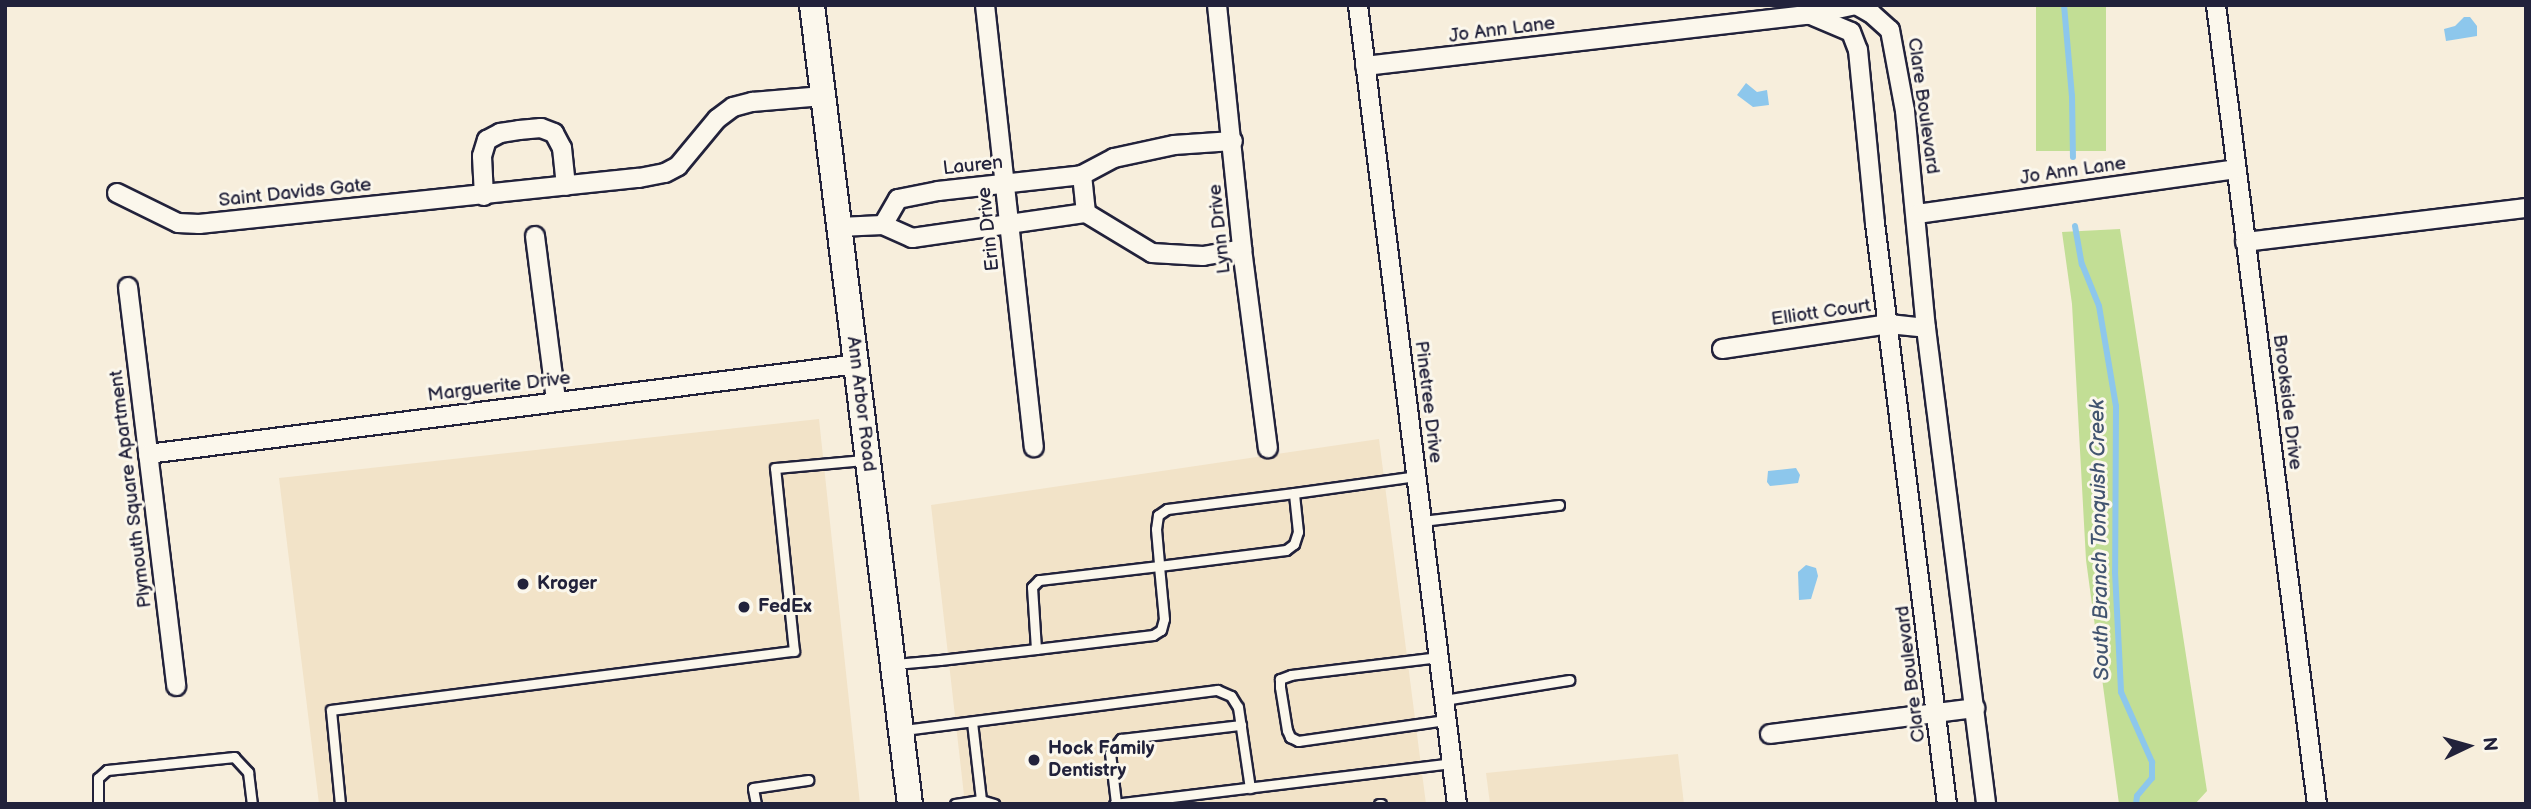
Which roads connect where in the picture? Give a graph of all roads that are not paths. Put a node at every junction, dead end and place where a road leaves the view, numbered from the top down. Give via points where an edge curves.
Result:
1 (812, 5) edge
2 (985, 5) edge
3 (1217, 5) edge
4 (1358, 5) edge
5 (2216, 5) edge
6 (1810, 15) junction
7 (1365, 66) junction
8 (823, 96) junction
9 (1233, 141) junction
10 (2236, 169) junction
11 (1082, 175) junction
12 (1005, 184) junction
13 (566, 186) junction
14 (117, 193) dead end
15 (484, 196) junction
16 (2526, 208) edge
17 (1086, 213) junction
18 (1917, 214) junction
19 (1010, 223) junction
20 (883, 225) junction
21 (839, 227) junction
22 (535, 236) dead end
23 (2245, 242) junction
24 (1242, 249) junction
25 (128, 287) dead end
26 (1889, 324) junction
27 (1926, 328) junction
28 (1723, 349) dead end
29 (856, 363) junction
30 (556, 400) junction
31 (1034, 447) dead end
32 (1268, 448) dead end
33 (148, 454) junction
34 (868, 460) junction
35 (1416, 476) junction
36 (1294, 493) junction
37 (1559, 505) dead end
38 (1422, 522) junction
39 (1159, 566) junction
40 (1036, 649) junction
41 (1439, 657) junction
42 (893, 665) junction
43 (1569, 680) dead end
44 (176, 687) dead end
45 (1444, 699) junction
46 (1975, 708) junction
47 (1937, 712) junction
48 (1446, 720) junction
49 (972, 722) junction
50 (1241, 725) junction
51 (901, 730) junction
52 (1770, 734) dead end
53 (1452, 762) junction
54 (808, 780) dead end
55 (1251, 788) junction
56 (981, 800) junction
57 (98, 804) edge
58 (253, 804) edge
59 (340, 804) edge
60 (756, 804) edge
61 (910, 804) edge
62 (955, 804) edge
63 (993, 804) edge
64 (1115, 804) edge
65 (1457, 804) edge
66 (1947, 804) edge
67 (1986, 804) edge
68 (2317, 804) edge

1 - 8 main road, Ann Arbor Road
2 - 12 street, Erin Drive
3 - 9 street, Lynn Drive
4 - 7 street, Pinetree Drive
5 - 10 street, Brookside Drive
6 - 7 street, Jo Ann Lane
6 - 18 street, Clare Boulevard via 1856,5 1890,30
6 - 26 street, Clare Boulevard via 1851,32 1858,50
7 - 35 street, Pinetree Drive
8 - 13 street, Saint Davids Gate via 733,107 717,119 678,166 665,173
8 - 21 main road, Ann Arbor Road
9 - 11 street, Lauren via 1174,145 1114,158
9 - 24 street, Lynn Drive
10 - 18 street, Jo Ann Lane
10 - 23 street, Brookside Drive
11 - 12 street, Lauren
11 - 17 street
12 - 19 street, Erin Drive
12 - 20 street, Lauren via 898,199
13 - 15 street, Saint Davids Gate
13 - 15 street via 562,148 554,133 541,128 519,130 492,136 483,147
14 - 15 street, Saint Davids Gate via 177,223 199,224
16 - 23 street
17 - 19 street
17 - 24 street via 1152,253 1203,256
18 - 27 street, Clare Boulevard
19 - 20 street via 912,238
19 - 31 street, Erin Drive
20 - 21 street
21 - 29 main road, Ann Arbor Road
22 - 30 street
23 - 68 street, Brookside Drive
24 - 32 street, Lynn Drive
25 - 33 street, Plymouth Square Apartment
26 - 27 street, Elliott Court
26 - 28 street, Elliott Court
26 - 47 street, Clare Boulevard
27 - 46 street, Clare Boulevard
29 - 30 street, Marguerite Drive
29 - 34 main road, Ann Arbor Road
30 - 33 street, Marguerite Drive
33 - 44 street, Plymouth Square Apartment
34 - 42 main road, Ann Arbor Road
34 - 59 lane via 775,468 794,651 331,710
35 - 36 lane
35 - 38 street, Pinetree Drive
36 - 39 lane via 1298,532 1286,550
36 - 39 lane via 1167,509 1158,515 1156,529
37 - 38 lane
38 - 41 street, Pinetree Drive
39 - 40 lane via 1161,630 1153,635
39 - 40 lane via 1039,580 1032,587
40 - 42 lane
41 - 45 street, Pinetree Drive
41 - 48 lane via 1291,675 1280,680 1280,687 1287,730 1298,741
42 - 51 main road, Ann Arbor Road
43 - 45 lane
45 - 48 street, Pinetree Drive
46 - 47 street
46 - 67 street, Clare Boulevard
47 - 52 street
47 - 66 street, Clare Boulevard
48 - 53 street, Pinetree Drive
49 - 50 lane via 1217,690 1231,696
49 - 51 lane
49 - 56 lane
50 - 55 lane
50 - 64 lane via 1121,739 1110,753
51 - 61 main road, Ann Arbor Road
53 - 55 lane
53 - 65 street, Pinetree Drive
54 - 60 lane via 753,788
55 - 64 lane
56 - 62 lane
56 - 63 lane
57 - 58 lane via 98,778 107,769 234,757 248,772

